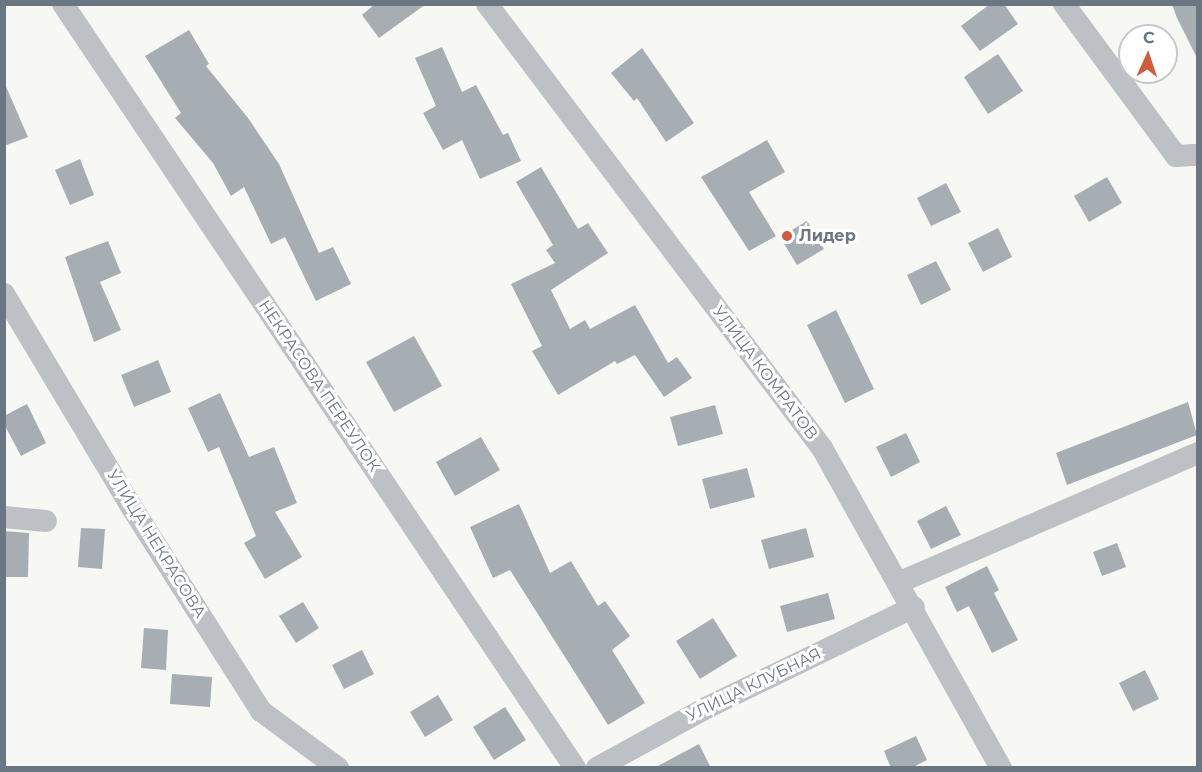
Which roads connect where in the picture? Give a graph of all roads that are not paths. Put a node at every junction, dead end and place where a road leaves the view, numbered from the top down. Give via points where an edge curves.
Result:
1 (63, 4) edge
2 (487, 4) edge
3 (1064, 4) edge
4 (1197, 154) edge
5 (4, 294) edge
6 (1197, 453) edge
7 (4, 517) edge
8 (46, 521) dead end
9 (900, 582) junction
10 (914, 607) junction
11 (338, 768) edge
12 (575, 768) edge
13 (597, 768) edge
14 (1001, 768) edge

1 - 12 street, НЕКРАСОВА ПЕРЕУЛОК
2 - 9 street, УЛИЦА КОМРАТОВ via 822,448
3 - 4 street via 1176,156
5 - 11 street, УЛИЦА НЕКРАСОВА via 129,503 261,711
6 - 9 street
7 - 8 street
9 - 10 street, УЛИЦА КОМРАТОВ
10 - 13 street, УЛИЦА КЛУБНАЯ via 706,708
10 - 14 street, УЛИЦА КОМРАТОВ

